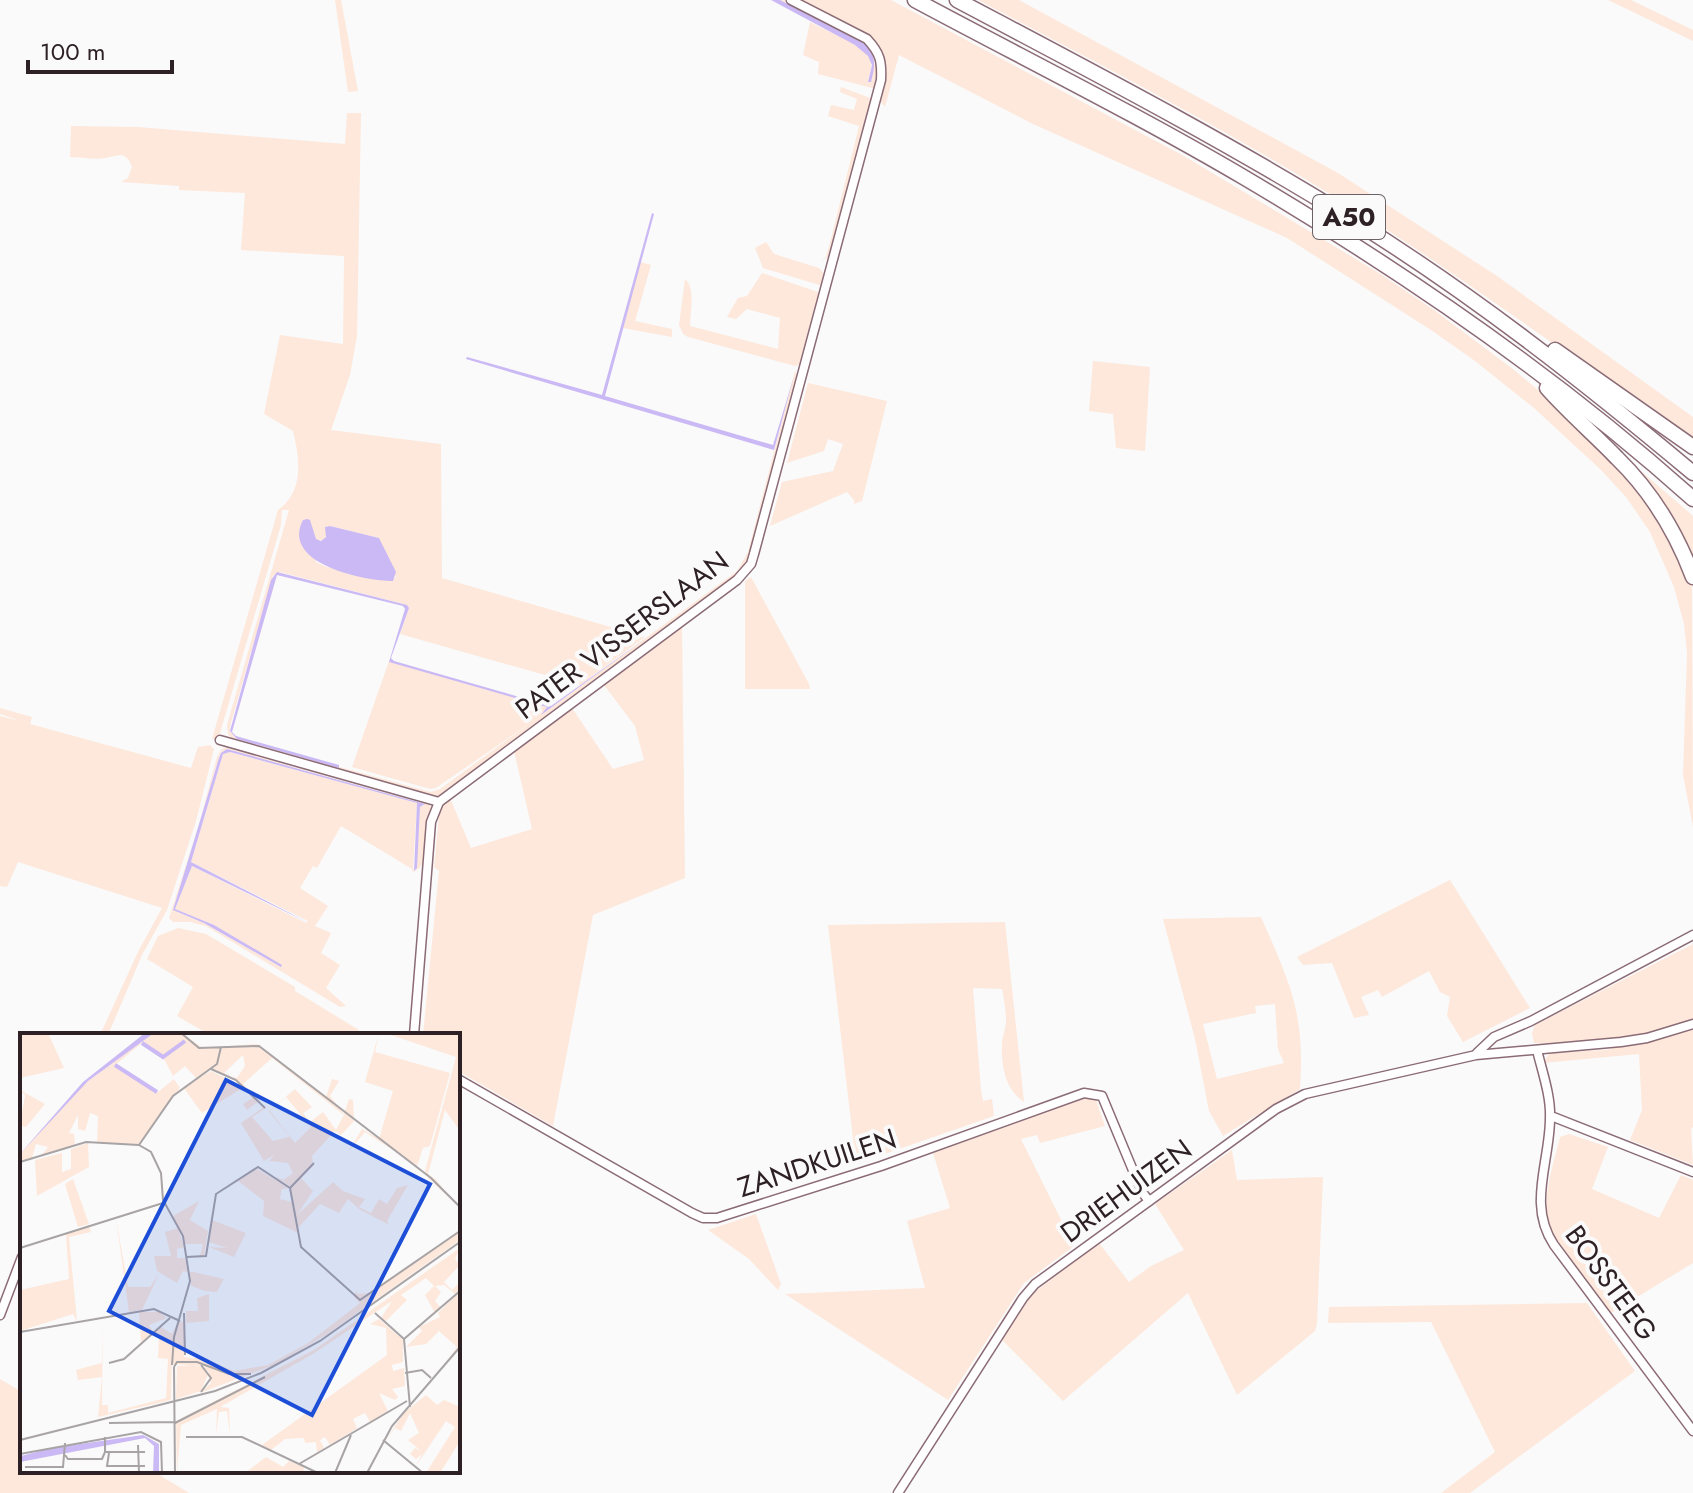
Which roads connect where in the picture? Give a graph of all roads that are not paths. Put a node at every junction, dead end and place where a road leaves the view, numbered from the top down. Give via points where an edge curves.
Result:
1 (791, 0) edge
2 (915, 0) edge
3 (957, 0) edge
4 (1509, 326) junction
5 (1523, 360) junction
6 (1693, 447) edge
7 (1693, 473) edge
8 (1693, 499) edge
9 (1693, 577) edge
10 (220, 740) dead end
11 (439, 802) junction
12 (1693, 935) edge
13 (1693, 1024) edge
14 (414, 1033) edge
15 (1537, 1050) junction
16 (1476, 1055) junction
17 (460, 1080) edge
18 (1551, 1116) junction
19 (1693, 1172) edge
20 (1149, 1201) junction
21 (20, 1262) edge
22 (0, 1315) edge
23 (1693, 1431) edge
24 (898, 1493) edge

1 - 11 street, PATER VISSERSLAAN via 867,39 882,61 881,80 751,564 737,580
2 - 5 highway, A50 via 1243,177 1386,264
3 - 4 highway, A50 via 1334,209
4 - 6 highway, A50 via 1536,337
4 - 7 highway, A50
5 - 8 highway, A50
5 - 9 highway, A50 via 1648,492 1675,534
10 - 11 street
11 - 14 street via 431,822
12 - 16 street, DRIEHUIZEN via 1494,1037
13 - 15 street, DRIEHUIZEN via 1634,1040
15 - 16 street, DRIEHUIZEN
15 - 18 street, BOSSTEEG
16 - 20 street, DRIEHUIZEN via 1305,1094 1276,1109
17 - 20 street, ZANDKUILEN via 703,1218 881,1166 1084,1093 1102,1096
18 - 19 street
18 - 23 street, BOSSTEEG via 1539,1206 1547,1235
20 - 24 street, DRIEHUIZEN via 1047,1273 1023,1298
21 - 22 street

